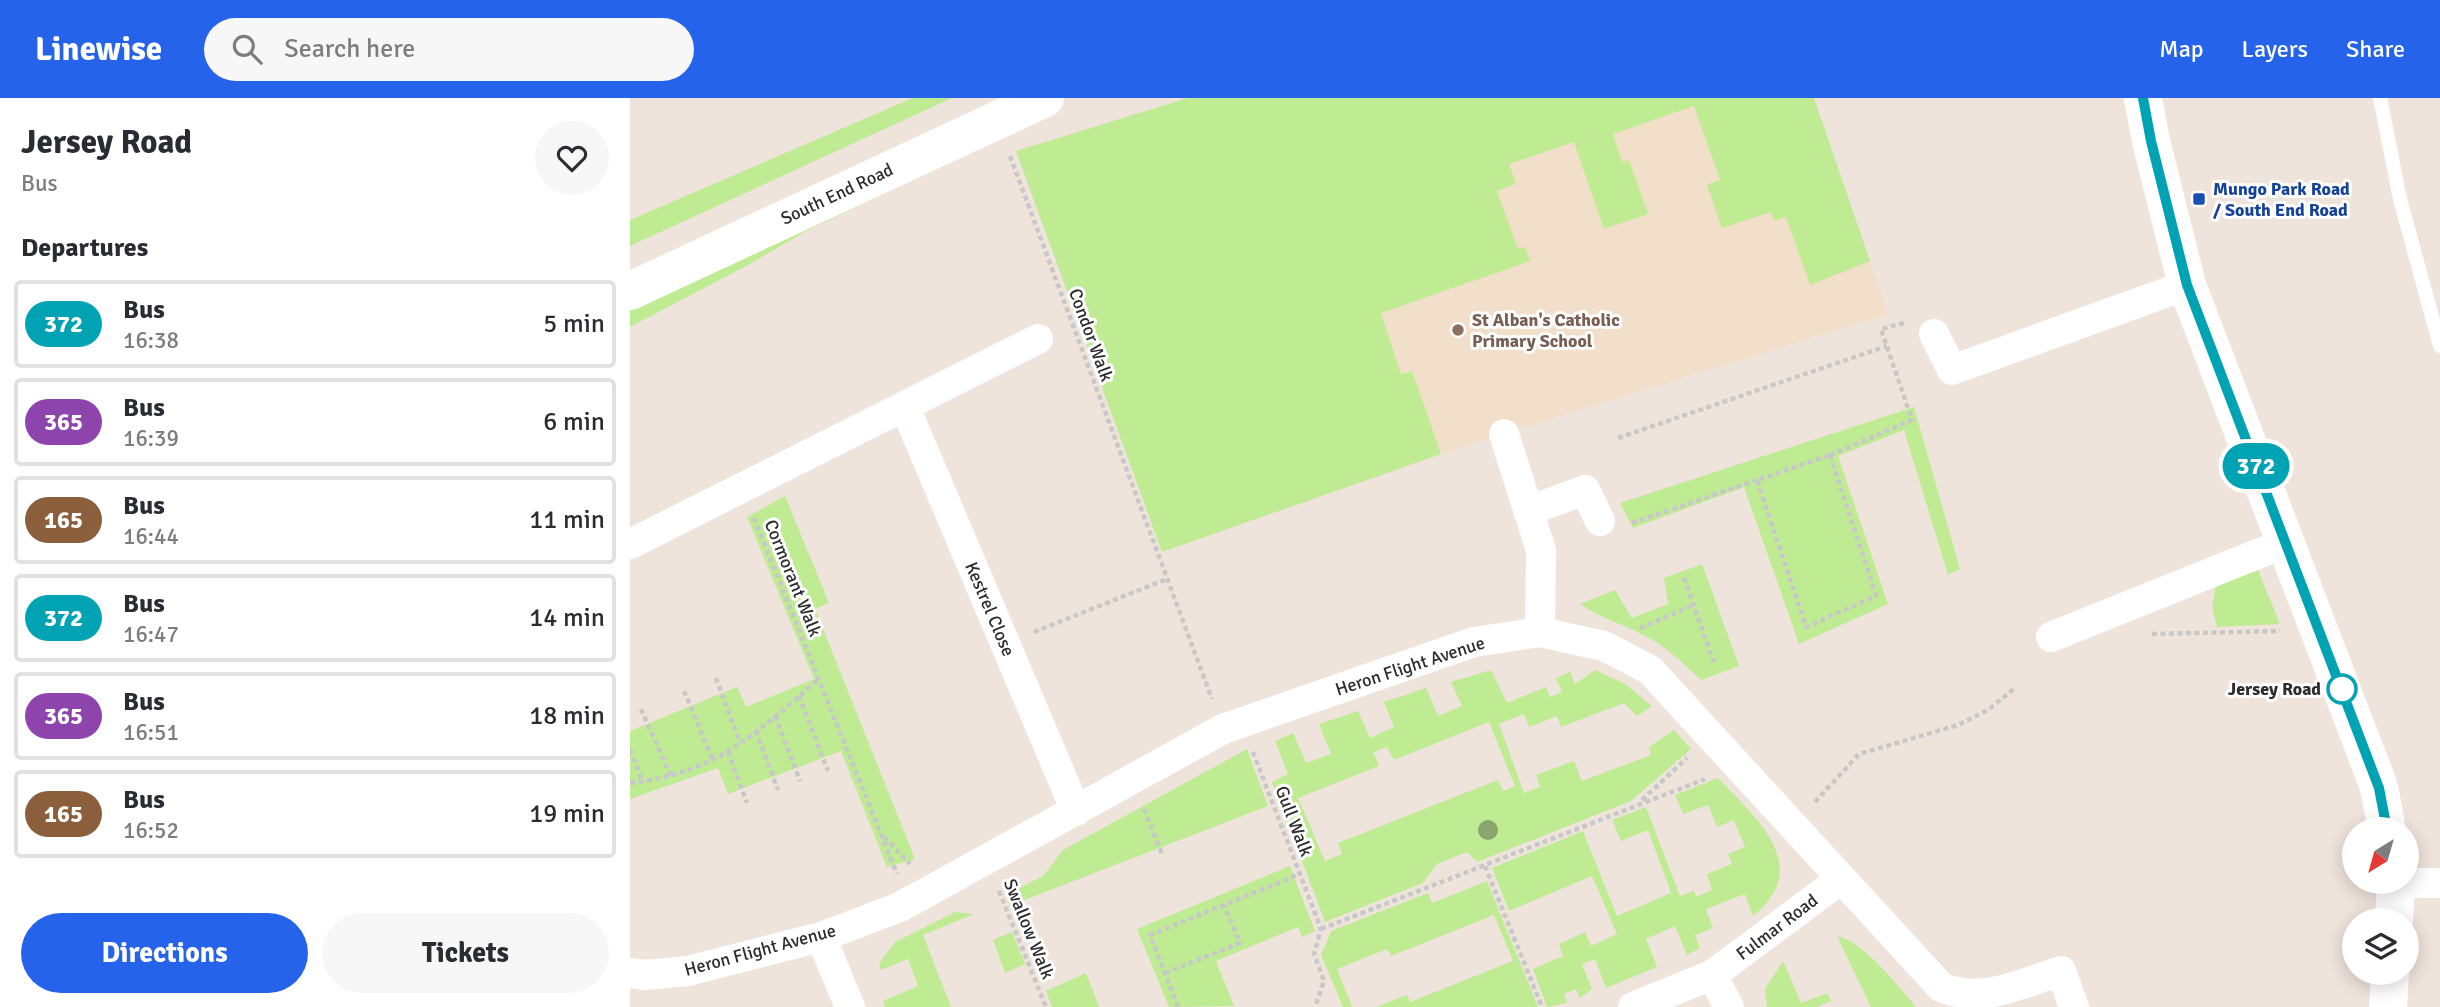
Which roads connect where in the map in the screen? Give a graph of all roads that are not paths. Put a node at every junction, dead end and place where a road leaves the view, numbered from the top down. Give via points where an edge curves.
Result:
1 (2143, 98) edge
2 (2380, 98) edge
3 (1030, 105) edge
4 (2187, 285) junction
5 (630, 291) edge
6 (1934, 334) road end
7 (1038, 339) dead end
8 (2440, 346) edge
9 (905, 407) junction
10 (1504, 434) dead end
11 (1528, 511) junction
12 (1600, 521) dead end
13 (2286, 543) junction
14 (630, 544) edge
15 (1540, 632) junction
16 (2051, 637) dead end
17 (1076, 811) junction
18 (2385, 817) edge
19 (1841, 879) junction
20 (2419, 883) edge
21 (2440, 883) edge
22 (821, 937) junction
23 (630, 973) edge
24 (1712, 975) junction
25 (2389, 985) edge
26 (850, 1007) edge
27 (1633, 1007) edge
28 (1729, 1007) edge
29 (2074, 1007) edge
30 (2388, 1007) edge

1 - 4 street
2 - 8 lane via 2400,199
3 - 5 street, South End Road
4 - 6 street via 1952,370
4 - 13 street
7 - 9 street
9 - 14 street
9 - 17 street, Kestrel Close
10 - 11 street
11 - 12 street via 1585,490
11 - 15 street via 1541,550
13 - 16 street
13 - 18 street via 2379,788
15 - 17 street, Heron Flight Avenue via 1474,642 1232,726
15 - 19 street, Heron Flight Avenue via 1576,638 1627,656 1650,670
17 - 22 street, Heron Flight Avenue via 921,895
19 - 24 street, Fulmar Road
19 - 29 street, Heron Flight Avenue via 1941,987 1976,996 2061,971
20 - 21 street
22 - 23 street, Heron Flight Avenue via 688,971
22 - 26 street
24 - 27 street, Fulmar Road
24 - 28 street
25 - 30 street

